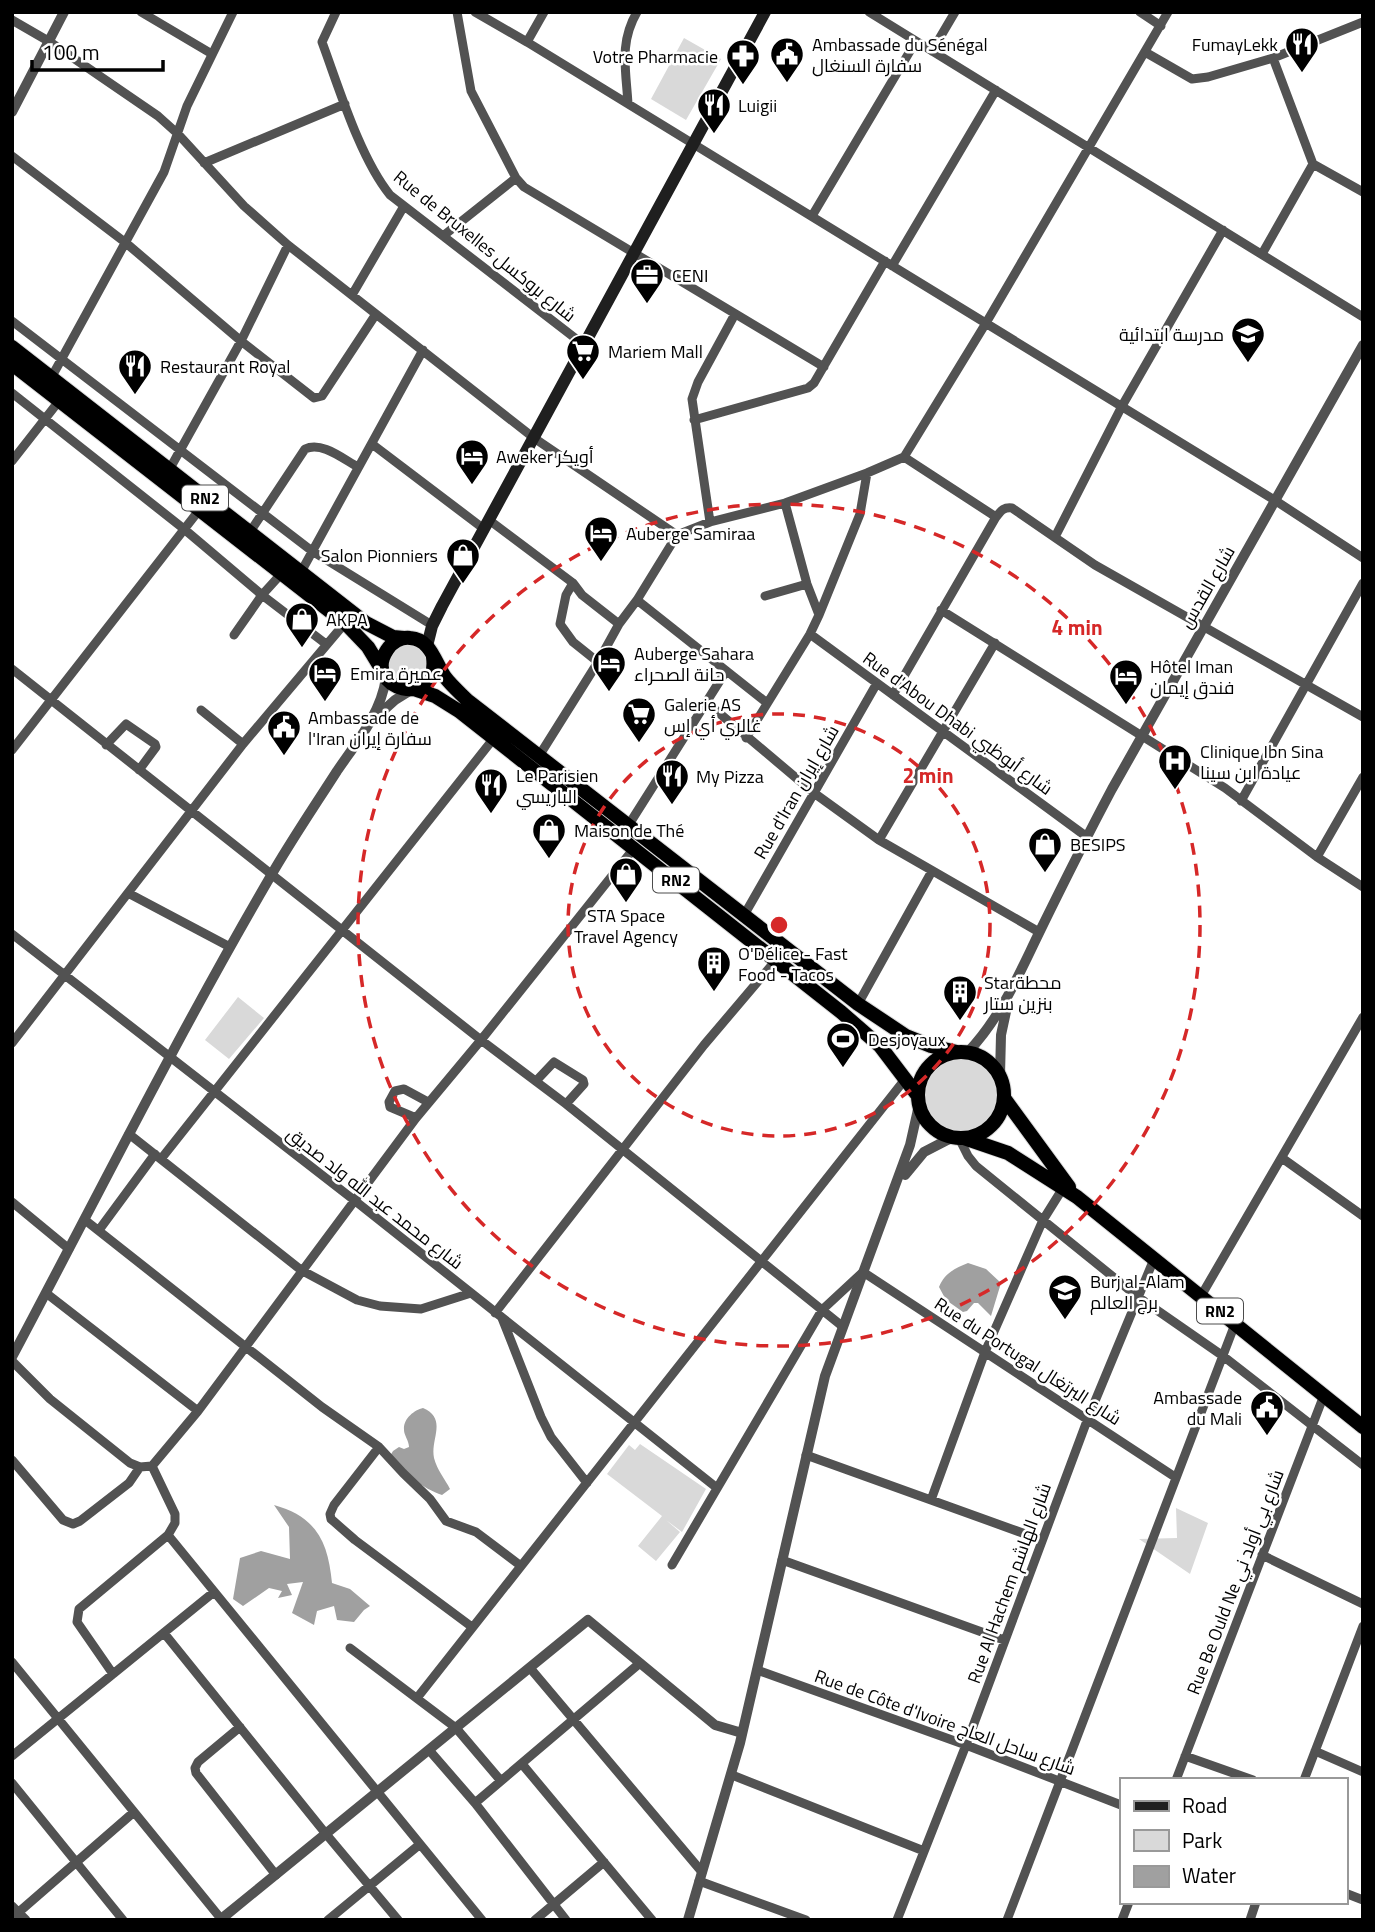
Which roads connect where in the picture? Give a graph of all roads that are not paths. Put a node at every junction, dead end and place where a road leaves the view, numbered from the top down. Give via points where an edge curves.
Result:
1 (64, 12) edge
2 (141, 12) edge
3 (233, 12) edge
4 (336, 12) edge
5 (457, 12) edge
6 (475, 12) edge
7 (544, 12) edge
8 (637, 12) edge
9 (765, 12) edge
10 (869, 12) edge
11 (955, 12) edge
12 (1140, 12) edge
13 (1168, 12) edge
14 (12, 20) edge
15 (1363, 22) edge
16 (1161, 26) junction
17 (916, 41) junction
18 (50, 42) junction
19 (527, 42) junction
20 (932, 51) junction
21 (1145, 52) junction
22 (212, 54) junction
23 (1273, 58) junction
24 (996, 90) junction
25 (345, 104) junction
26 (628, 104) junction
27 (12, 113) edge
28 (178, 134) junction
29 (694, 144) junction
30 (1090, 148) junction
31 (12, 156) edge
32 (204, 163) junction
33 (1312, 164) junction
34 (516, 178) junction
35 (1363, 192) edge
36 (404, 206) junction
37 (812, 216) junction
38 (1223, 230) junction
39 (443, 236) junction
40 (126, 243) junction
41 (288, 245) junction
42 (1262, 254) junction
43 (633, 255) junction
44 (889, 263) junction
45 (352, 295) junction
46 (376, 314) junction
47 (735, 314) junction
48 (1363, 317) edge
49 (12, 321) edge
50 (986, 323) junction
51 (241, 341) junction
52 (584, 345) junction
53 (1363, 345) edge
54 (12, 347) edge
55 (423, 350) junction
56 (62, 359) junction
57 (12, 364) edge
58 (824, 367) junction
59 (48, 383) junction
60 (12, 393) edge
61 (59, 401) junction
62 (1122, 406) junction
63 (45, 419) junction
64 (694, 420) junction
65 (534, 438) junction
66 (372, 443) junction
67 (181, 450) junction
68 (904, 457) junction
69 (12, 461) edge
70 (358, 467) junction
71 (867, 473) junction
72 (166, 475) junction
73 (1276, 501) junction
74 (785, 503) junction
75 (200, 509) junction
76 (263, 514) junction
77 (996, 517) junction
78 (710, 523) junction
79 (486, 524) junction
80 (184, 529) junction
81 (250, 532) junction
82 (677, 535) junction
83 (1055, 537) junction
84 (313, 551) junction
85 (1363, 558) edge
86 (301, 572) junction
87 (282, 573) junction
88 (573, 583) junction
89 (1363, 583) edge
90 (807, 584) junction
91 (262, 595) junction
92 (765, 596) dead end
93 (637, 600) junction
94 (442, 606) junction
95 (941, 610) junction
96 (819, 615) junction
97 (427, 622) junction
98 (345, 623) junction
99 (619, 624) junction
100 (1204, 628) junction
101 (810, 634) junction
102 (234, 635) dead end
103 (407, 638) junction
104 (995, 643) junction
105 (326, 644) junction
106 (430, 652) junction
107 (598, 662) junction
108 (12, 669) edge
109 (726, 671) junction
110 (385, 676) junction
111 (877, 683) junction
112 (1307, 683) junction
113 (412, 690) junction
114 (893, 695) junction
115 (51, 701) junction
116 (706, 702) junction
117 (767, 703) junction
118 (201, 710) dead end
119 (1363, 717) edge
120 (371, 721) junction
121 (943, 731) junction
122 (1141, 736) junction
123 (494, 738) junction
124 (746, 738) junction
125 (243, 744) junction
126 (106, 745) junction
127 (12, 750) edge
128 (539, 756) junction
129 (139, 770) junction
130 (1363, 777) edge
131 (814, 793) junction
132 (1241, 801) junction
133 (191, 809) junction
134 (628, 827) junction
135 (1087, 837) junction
136 (879, 841) junction
137 (635, 847) junction
138 (1317, 857) junction
139 (932, 871) junction
140 (272, 873) junction
141 (1363, 887) edge
142 (128, 892) junction
143 (743, 917) junction
144 (343, 930) junction
145 (1040, 932) junction
146 (12, 934) edge
147 (230, 947) junction
148 (777, 959) junction
149 (66, 976) junction
150 (1008, 997) junction
151 (858, 1004) junction
152 (1363, 1017) edge
153 (1359, 1035) edge
154 (481, 1040) junction
155 (12, 1043) edge
156 (962, 1052) junction
157 (169, 1058) junction
158 (1000, 1075) junction
159 (906, 1078) junction
160 (536, 1081) junction
161 (215, 1093) junction
162 (1004, 1098) junction
163 (919, 1100) junction
164 (428, 1102) junction
165 (566, 1104) junction
166 (416, 1118) junction
167 (129, 1134) junction
168 (959, 1138) junction
169 (621, 1150) junction
170 (158, 1156) junction
171 (1282, 1158) junction
172 (1063, 1188) junction
173 (892, 1195) junction
174 (1077, 1197) junction
175 (354, 1200) junction
176 (12, 1202) edge
177 (1363, 1216) edge
178 (85, 1220) junction
179 (1043, 1220) junction
180 (99, 1230) junction
181 (69, 1249) junction
182 (1154, 1259) junction
183 (762, 1261) junction
184 (301, 1270) junction
185 (863, 1272) junction
186 (46, 1293) junction
187 (471, 1293) junction
188 (1201, 1296) junction
189 (1138, 1297) junction
190 (822, 1310) junction
191 (498, 1315) junction
192 (1235, 1324) junction
193 (842, 1326) junction
194 (245, 1345) junction
195 (985, 1352) junction
196 (1223, 1356) junction
197 (12, 1359) edge
198 (1324, 1395) junction
199 (198, 1411) junction
200 (1088, 1418) junction
201 (635, 1422) junction
202 (1313, 1425) junction
203 (1363, 1427) edge
204 (379, 1447) junction
205 (806, 1455) junction
206 (12, 1460) edge
207 (1363, 1465) edge
208 (152, 1466) junction
209 (140, 1467) junction
210 (1175, 1477) junction
211 (587, 1483) junction
212 (717, 1488) junction
213 (931, 1500) junction
214 (168, 1535) junction
215 (1042, 1540) junction
216 (1262, 1555) junction
217 (782, 1560) junction
218 (521, 1566) junction
219 (672, 1566) dead end
220 (214, 1592) junction
221 (1363, 1604) edge
222 (1363, 1626) edge
223 (472, 1627) junction
224 (164, 1633) junction
225 (1004, 1640) junction
226 (350, 1648) dead end
227 (12, 1662) edge
228 (640, 1664) junction
229 (530, 1668) junction
230 (757, 1670) junction
231 (113, 1674) junction
232 (417, 1698) junction
233 (58, 1719) junction
234 (573, 1720) junction
235 (240, 1727) junction
236 (456, 1728) junction
237 (742, 1733) junction
238 (966, 1745) junction
239 (429, 1750) junction
240 (1315, 1751) junction
241 (12, 1756) edge
242 (1185, 1756) junction
243 (522, 1764) junction
244 (1363, 1772) edge
245 (732, 1775) junction
246 (1177, 1778) edge
247 (1248, 1778) edge
248 (1305, 1778) edge
249 (501, 1781) junction
250 (1059, 1782) junction
251 (12, 1783) edge
252 (377, 1792) junction
253 (475, 1803) junction
254 (1120, 1805) edge
255 (134, 1812) junction
256 (326, 1834) junction
257 (419, 1845) junction
258 (924, 1852) junction
259 (77, 1861) junction
260 (604, 1862) junction
261 (276, 1875) junction
262 (701, 1877) junction
263 (370, 1885) junction
264 (554, 1904) junction
265 (18, 1914) edge
266 (1010, 1919) edge
267 (123, 1920) edge
268 (221, 1920) edge
269 (328, 1920) edge
270 (398, 1920) edge
271 (482, 1920) edge
272 (535, 1920) edge
273 (566, 1920) edge
274 (652, 1920) edge
275 (688, 1920) edge
276 (806, 1920) edge
277 (897, 1920) edge

1 - 18 street
2 - 22 street
3 - 22 street
4 - 25 street, Rue de Bruxelles شارع بروكسل via 322,42
5 - 34 street via 471,91
6 - 19 street
7 - 19 street
8 - 26 street via 625,42
9 - 29 main road
10 - 17 street
11 - 20 street
12 - 16 street
13 - 16 street
14 - 18 street
15 - 23 street
16 - 21 street
17 - 20 street
17 - 37 street
18 - 27 street
18 - 28 street
19 - 26 street
20 - 24 street
21 - 23 street via 1192,79
21 - 30 street
22 - 28 street
23 - 33 street
24 - 30 street
24 - 44 street
25 - 32 street
25 - 36 street, Rue de Bruxelles شارع بروكسل via 374,173
26 - 29 street
28 - 32 street
28 - 40 street via 164,172
29 - 37 street
29 - 43 main road
30 - 38 street
30 - 50 street
31 - 40 street
32 - 41 street
33 - 35 street
33 - 42 street
34 - 39 street
34 - 43 street
36 - 39 street, Rue de Bruxelles شارع بروكسل
36 - 45 street
37 - 44 street
38 - 42 street
38 - 62 street
39 - 52 street, Rue de Bruxelles شارع بروكسل
40 - 51 street
40 - 56 street
41 - 45 street
41 - 51 street
42 - 48 street
43 - 47 street
43 - 52 main road
44 - 50 street
44 - 58 street
45 - 46 street
46 - 51 street via 320,398 314,398
46 - 55 street
47 - 58 street
47 - 64 street via 698,382 692,400
49 - 56 street
50 - 62 street
50 - 68 street
51 - 67 street
52 - 65 main road
53 - 73 street, شارع القدس
54 - 59 highway, RN2
55 - 65 street
55 - 66 street
56 - 59 street
56 - 67 street
57 - 59 highway, RN2
58 - 64 street via 808,387
59 - 61 highway, RN2
59 - 72 highway, RN2
60 - 63 street
61 - 63 street
61 - 72 highway, RN2
62 - 73 street
62 - 83 street
63 - 69 street
63 - 80 street
64 - 78 street
65 - 79 main road
65 - 82 street
66 - 70 street
66 - 79 street
67 - 72 street
67 - 76 street
68 - 71 street
68 - 77 street
70 - 76 street via 321,447 305,449
70 - 84 street
71 - 74 street
71 - 96 street via 860,514
72 - 75 highway, RN2
72 - 81 highway, RN2
73 - 85 street
73 - 100 street, شارع القدس
74 - 78 street
74 - 90 street
75 - 80 street
75 - 87 highway, RN2
76 - 81 street
76 - 84 street
77 - 83 street via 1003,509 1012,508
77 - 95 street
78 - 82 street
79 - 88 street
79 - 94 main road
80 - 91 street
80 - 115 street
81 - 86 highway, RN2
82 - 93 street
83 - 100 street
84 - 86 street
84 - 97 street
86 - 103 highway, RN2 via 366,623
87 - 91 street
87 - 98 highway, RN2
88 - 99 street
88 - 107 street via 560,624 573,642
89 - 112 street
90 - 92 street
90 - 96 street
91 - 102 street
91 - 105 street
93 - 99 street
93 - 109 street
94 - 97 main road
94 - 106 main road via 432,626
95 - 104 street
95 - 114 street
96 - 101 street
97 - 103 main road
98 - 105 street
98 - 110 highway, RN2 via 368,647
99 - 107 street
100 - 112 street
100 - 122 street, شارع القدس
101 - 111 street, Rue d'Abou Dhabi شارع أبوظبي
101 - 117 street
103 - 106 highway
103 - 110 highway via 385,652
104 - 121 street
104 - 122 street
105 - 125 street
106 - 113 highway via 434,664 431,677
106 - 128 highway, RN2 via 462,695
107 - 128 street
108 - 115 street
109 - 116 street
109 - 117 street
110 - 113 highway via 394,686
110 - 120 street
111 - 114 street, Rue d'Abou Dhabi شارع أبوظبي
111 - 131 street, Rue d'Iran شارع إيران
112 - 119 street
112 - 132 street
113 - 120 street
113 - 123 highway, RN2 via 435,696
114 - 121 street, Rue d'Abou Dhabi شارع أبوظبي
115 - 126 street
115 - 127 street
116 - 124 street
116 - 134 street
117 - 124 street
118 - 125 street
120 - 140 street
121 - 135 street, Rue d'Abou Dhabi شارع أبوظبي
121 - 136 street
122 - 132 street
122 - 135 street, شارع القدس
123 - 137 highway, RN2
123 - 144 street
124 - 131 street
125 - 133 street
126 - 129 street
126 - 129 street via 126,724 155,744
128 - 134 highway, RN2
129 - 133 street
130 - 138 street
131 - 136 street
131 - 143 street, Rue d'Iran شارع إيران
132 - 138 street
133 - 140 street
133 - 142 street
134 - 143 highway, RN2
135 - 145 street, شارع القدس
136 - 139 street
137 - 148 highway, RN2
137 - 154 street
138 - 141 street
139 - 145 street
139 - 151 street
140 - 144 street
140 - 147 street
142 - 147 street
142 - 149 street
143 - 151 highway, RN2
144 - 154 street
144 - 161 street
145 - 150 street, شارع القدس
146 - 149 street, شارع محمد عبد الله ولد صديق
147 - 157 street
148 - 159 highway, RN2 via 880,1046
148 - 169 street
149 - 155 street
149 - 157 street, شارع محمد عبد الله ولد صديق
150 - 156 street via 990,1026
150 - 158 street
151 - 156 highway, RN2 via 906,1036
152 - 153 street
153 - 171 street
154 - 160 street
154 - 164 street
156 - 158 highway via 990,1062
156 - 163 highway via 944,1055 929,1066 922,1077
157 - 161 street, شارع محمد عبد الله ولد صديق
157 - 167 street
158 - 162 highway
159 - 163 highway, RN2
159 - 183 street
160 - 165 street
160 - 165 street via 554,1062 583,1080
161 - 170 street
161 - 175 street, شارع محمد عبد الله ولد صديق
162 - 168 highway via 992,1125 974,1136
162 - 174 highway, RN2
163 - 168 highway via 934,1128
163 - 173 street via 910,1146
164 - 166 street
164 - 166 street via 404,1089 396,1091 390,1107
165 - 169 street
166 - 175 street
167 - 170 street
167 - 178 street
168 - 172 highway, RN2 via 1008,1153
168 - 173 street via 924,1152
168 - 179 street via 976,1166
169 - 183 street
169 - 191 street
170 - 180 street
170 - 184 street
171 - 177 street
171 - 188 street
172 - 174 highway, RN2
172 - 179 street
173 - 185 street
174 - 182 highway, RN2
175 - 184 street
175 - 187 street, شارع محمد عبد الله ولد صديق
176 - 181 street
178 - 180 street
178 - 181 street
179 - 189 street
179 - 195 street
180 - 194 street
181 - 186 street
182 - 188 highway, RN2
182 - 189 street, Rue Al Hachem شارع الهاشم
183 - 190 street
183 - 201 street
184 - 187 street via 357,1300 380,1306 421,1309
184 - 194 street
185 - 190 street
185 - 193 street
185 - 195 street, Rue du Portugal شارع البرتغال
186 - 197 street
186 - 199 street
187 - 191 street, شارع محمد عبد الله ولد صديق
188 - 192 highway, RN2
189 - 196 street
189 - 200 street, Rue Al Hachem شارع الهاشم
190 - 193 street
190 - 212 street
191 - 201 street, شارع محمد عبد الله ولد صديق
191 - 211 street via 551,1437
192 - 196 street
192 - 198 highway, RN2
193 - 205 street
194 - 199 street
194 - 204 street
195 - 200 street, Rue du Portugal شارع البرتغال
195 - 213 street
196 - 202 street
196 - 210 street
197 - 209 street via 50,1399
198 - 202 street, Rue Be Ould Ne شارع بي أولد ني
198 - 203 highway, RN2
199 - 208 street
200 - 210 street, Rue du Portugal شارع البرتغال
200 - 215 street, Rue Al Hachem شارع الهاشم
201 - 211 street
201 - 212 street, شارع محمد عبد الله ولد صديق
202 - 207 street
202 - 216 street, Rue Be Ould Ne شارع بي أولد ني
204 - 218 street via 446,1521 476,1532
204 - 223 street via 334,1505 331,1519
205 - 213 street
205 - 217 street
206 - 209 street via 63,1520 72,1524 129,1483
208 - 209 street
208 - 214 street via 175,1514
210 - 250 street
211 - 218 street
212 - 219 street
213 - 215 street
214 - 220 street
214 - 231 street via 79,1609 78,1622
215 - 225 street, Rue Al Hachem شارع الهاشم
216 - 221 street
216 - 242 street, Rue Be Ould Ne شارع بي أولد ني
217 - 225 street
217 - 230 street
218 - 223 street
220 - 224 street
220 - 252 street
222 - 240 street
223 - 232 street
224 - 231 street
224 - 235 street
225 - 238 street, Rue Al Hachem شارع الهاشم
226 - 232 street
227 - 233 street
228 - 229 street via 588,1620
228 - 234 street
228 - 237 street via 715,1725
229 - 234 street
229 - 236 street
230 - 237 street
230 - 238 street, Rue de Côte d'Ivoire شارع ساحل العاج
231 - 233 street
232 - 236 street
233 - 241 street
233 - 255 street
234 - 243 street
234 - 262 street
235 - 256 street
235 - 261 street via 198,1762 196,1773
236 - 239 street
236 - 249 street
237 - 245 street
238 - 250 street, Rue de Côte d'Ivoire شارع ساحل العاج
238 - 258 street, Rue Al Hachem شارع الهاشم
239 - 252 street
239 - 253 street
240 - 244 street
240 - 248 street
242 - 246 street, Rue Be Ould Ne شارع بي أولد ني
242 - 247 street
243 - 249 street
243 - 260 street
245 - 258 street
245 - 262 street
249 - 253 street
250 - 254 street, Rue de Côte d'Ivoire شارع ساحل العاج
250 - 266 street
251 - 259 street
252 - 256 street
252 - 257 street
253 - 264 street
255 - 259 street
255 - 268 street
256 - 261 street
256 - 263 street
257 - 263 street
257 - 271 street
258 - 277 street, Rue Al Hachem شارع الهاشم
259 - 265 street
259 - 267 street
260 - 264 street
260 - 274 street
261 - 268 street
262 - 275 street
262 - 276 street
263 - 269 street
263 - 270 street
264 - 272 street
264 - 273 street

